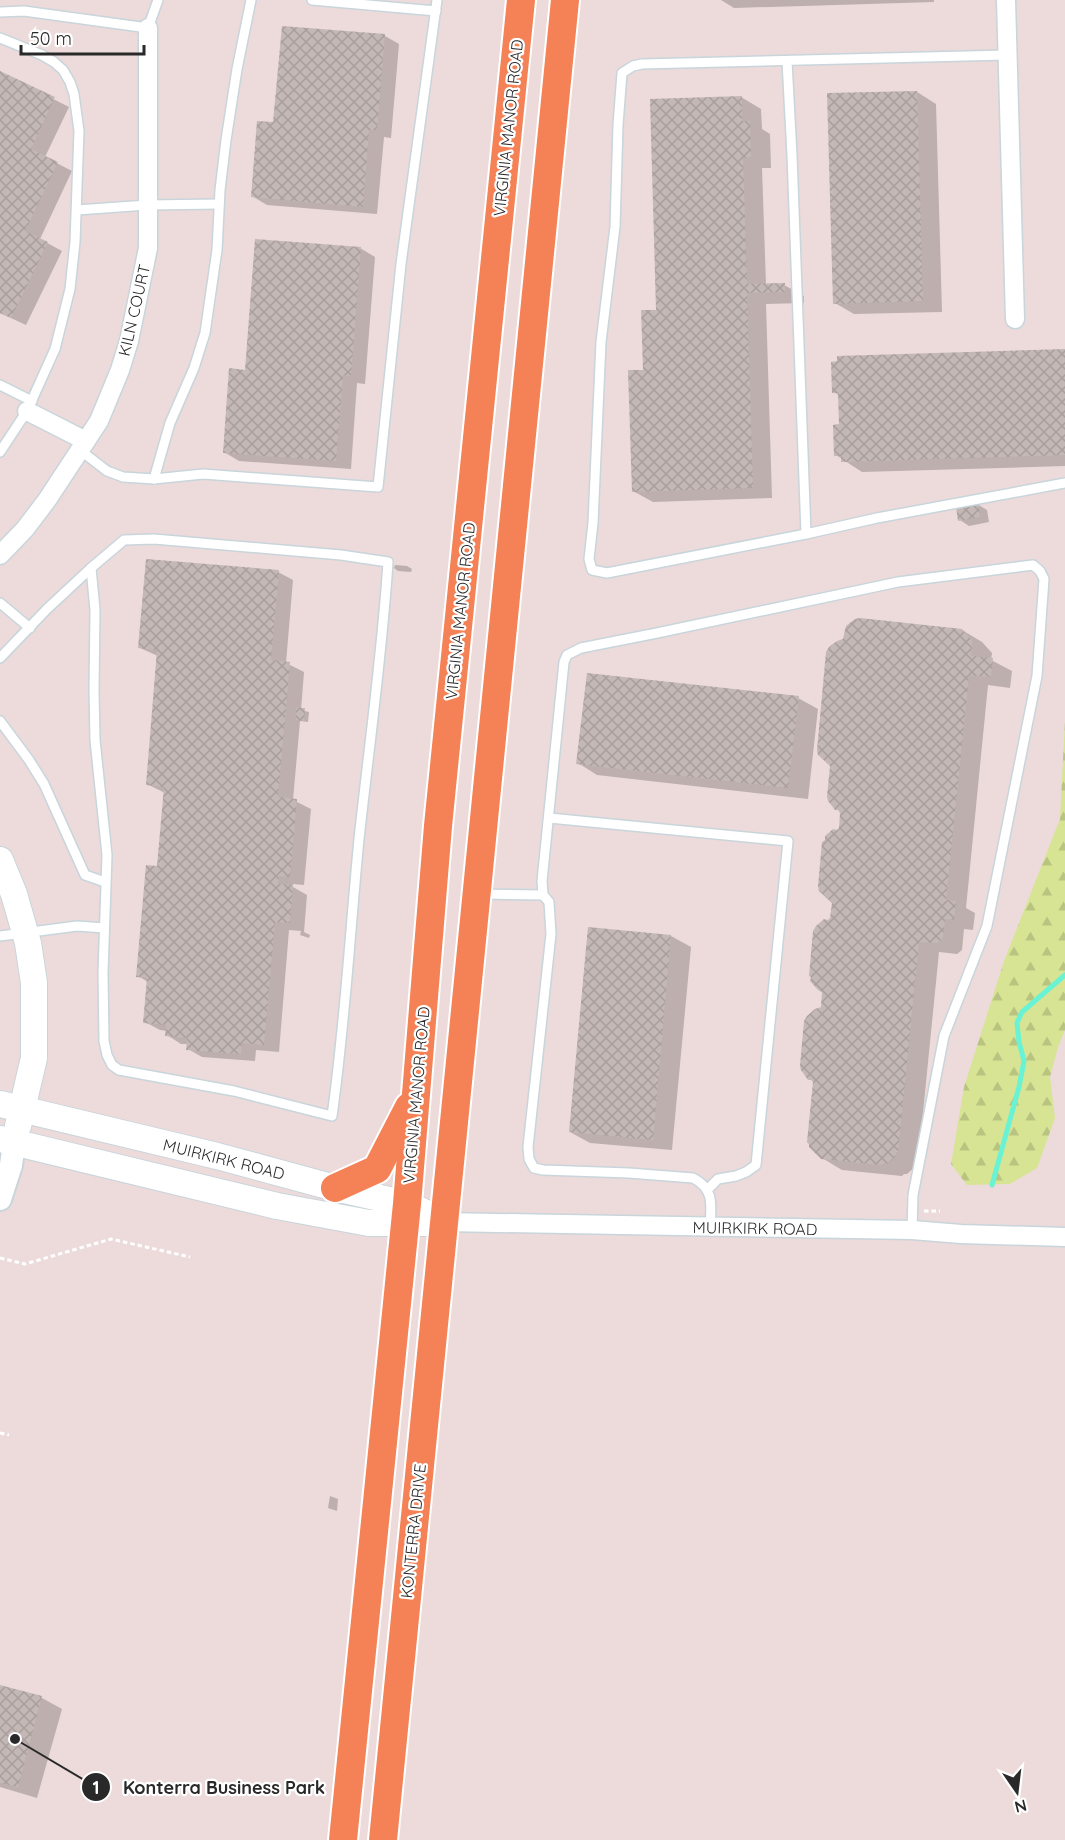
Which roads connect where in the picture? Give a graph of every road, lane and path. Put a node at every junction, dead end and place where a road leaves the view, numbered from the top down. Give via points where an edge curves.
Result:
1 (158, 0) edge
2 (251, 0) edge
3 (312, 0) edge
4 (437, 0) edge
5 (521, 0) edge
6 (565, 0) edge
7 (1006, 0) edge
8 (436, 11) junction
9 (0, 12) edge
10 (148, 28) junction
11 (0, 39) edge
12 (1007, 55) junction
13 (787, 61) junction
14 (219, 204) junction
15 (147, 205) junction
16 (77, 210) junction
17 (1015, 319) dead end
18 (0, 385) edge
19 (29, 406) junction
20 (83, 446) junction
21 (0, 452) edge
22 (154, 479) junction
23 (1065, 483) edge
24 (806, 534) junction
25 (0, 555) edge
26 (92, 568) junction
27 (0, 603) edge
28 (30, 628) junction
29 (0, 658) edge
30 (0, 722) edge
31 (549, 818) junction
32 (0, 861) edge
33 (105, 882) junction
34 (477, 894) junction
35 (543, 895) junction
36 (104, 928) junction
37 (12, 935) edge
38 (416, 1095) junction
39 (11, 1107) edge
40 (7, 1141) edge
41 (335, 1188) junction
42 (707, 1190) junction
43 (0, 1199) edge
44 (929, 1211) dead end
45 (940, 1211) dead end
46 (405, 1214) junction
47 (444, 1222) junction
48 (710, 1227) junction
49 (912, 1230) junction
50 (1065, 1236) edge
51 (190, 1257) dead end
52 (0, 1258) edge
53 (0, 1433) edge
54 (9, 1436) dead end
55 (343, 1840) edge
56 (383, 1840) edge

1 - 10 lane
2 - 14 lane via 237,69
3 - 8 lane
4 - 8 lane
5 - 38 main road, VIRGINIA MANOR ROAD via 438,826
6 - 34 main road
7 - 12 street
8 - 22 lane via 401,264 378,487 203,474
9 - 10 lane
10 - 15 street, KILN COURT
11 - 16 lane via 54,62 70,82 79,131
12 - 13 lane
12 - 17 street
13 - 24 lane
13 - 24 lane via 642,64 622,73 615,227 601,342 589,560 592,570 607,573
14 - 15 lane
14 - 22 lane via 205,333 170,423
15 - 16 lane
15 - 20 street, KILN COURT via 148,248 129,341 99,421
16 - 19 lane via 70,289 55,349
18 - 19 lane
19 - 20 street
19 - 21 lane
20 - 22 lane via 106,471 123,477
20 - 25 street, KILN COURT via 26,528
23 - 24 lane
26 - 28 lane
26 - 33 lane via 95,740 107,855
26 - 36 lane via 124,540 154,539 388,562 332,1116 234,1091 119,1070 112,1065 104,1041
27 - 28 lane
28 - 29 lane
30 - 33 lane via 45,784 86,875
31 - 35 lane
31 - 42 lane via 788,841 756,1165 736,1176 718,1179
31 - 49 lane via 567,655 581,648 898,582 1033,565 1040,571 1044,589 1037,676 987,926 944,1036 913,1194
32 - 37 main road via 14,894
33 - 36 lane
34 - 35 lane
34 - 47 main road
35 - 42 lane via 549,902 551,934 528,1147 534,1168 693,1178
36 - 37 lane via 77,926
37 - 39 main road via 34,983 35,1035 34,1058
38 - 41 main road via 377,1169
38 - 46 main road, VIRGINIA MANOR ROAD
39 - 40 main road
39 - 41 main road, MUIRKIRK ROAD
40 - 43 street via 11,1165
40 - 46 main road, MUIRKIRK ROAD via 277,1206 369,1223
41 - 46 main road, MUIRKIRK ROAD
42 - 48 lane
44 - 45 path
46 - 47 main road, MUIRKIRK ROAD
46 - 55 main road
47 - 48 street, MUIRKIRK ROAD
47 - 56 main road, KONTERRA DRIVE
48 - 49 street, MUIRKIRK ROAD
49 - 50 street, MUIRKIRK ROAD
51 - 52 path via 111,1239 25,1264
53 - 54 path

